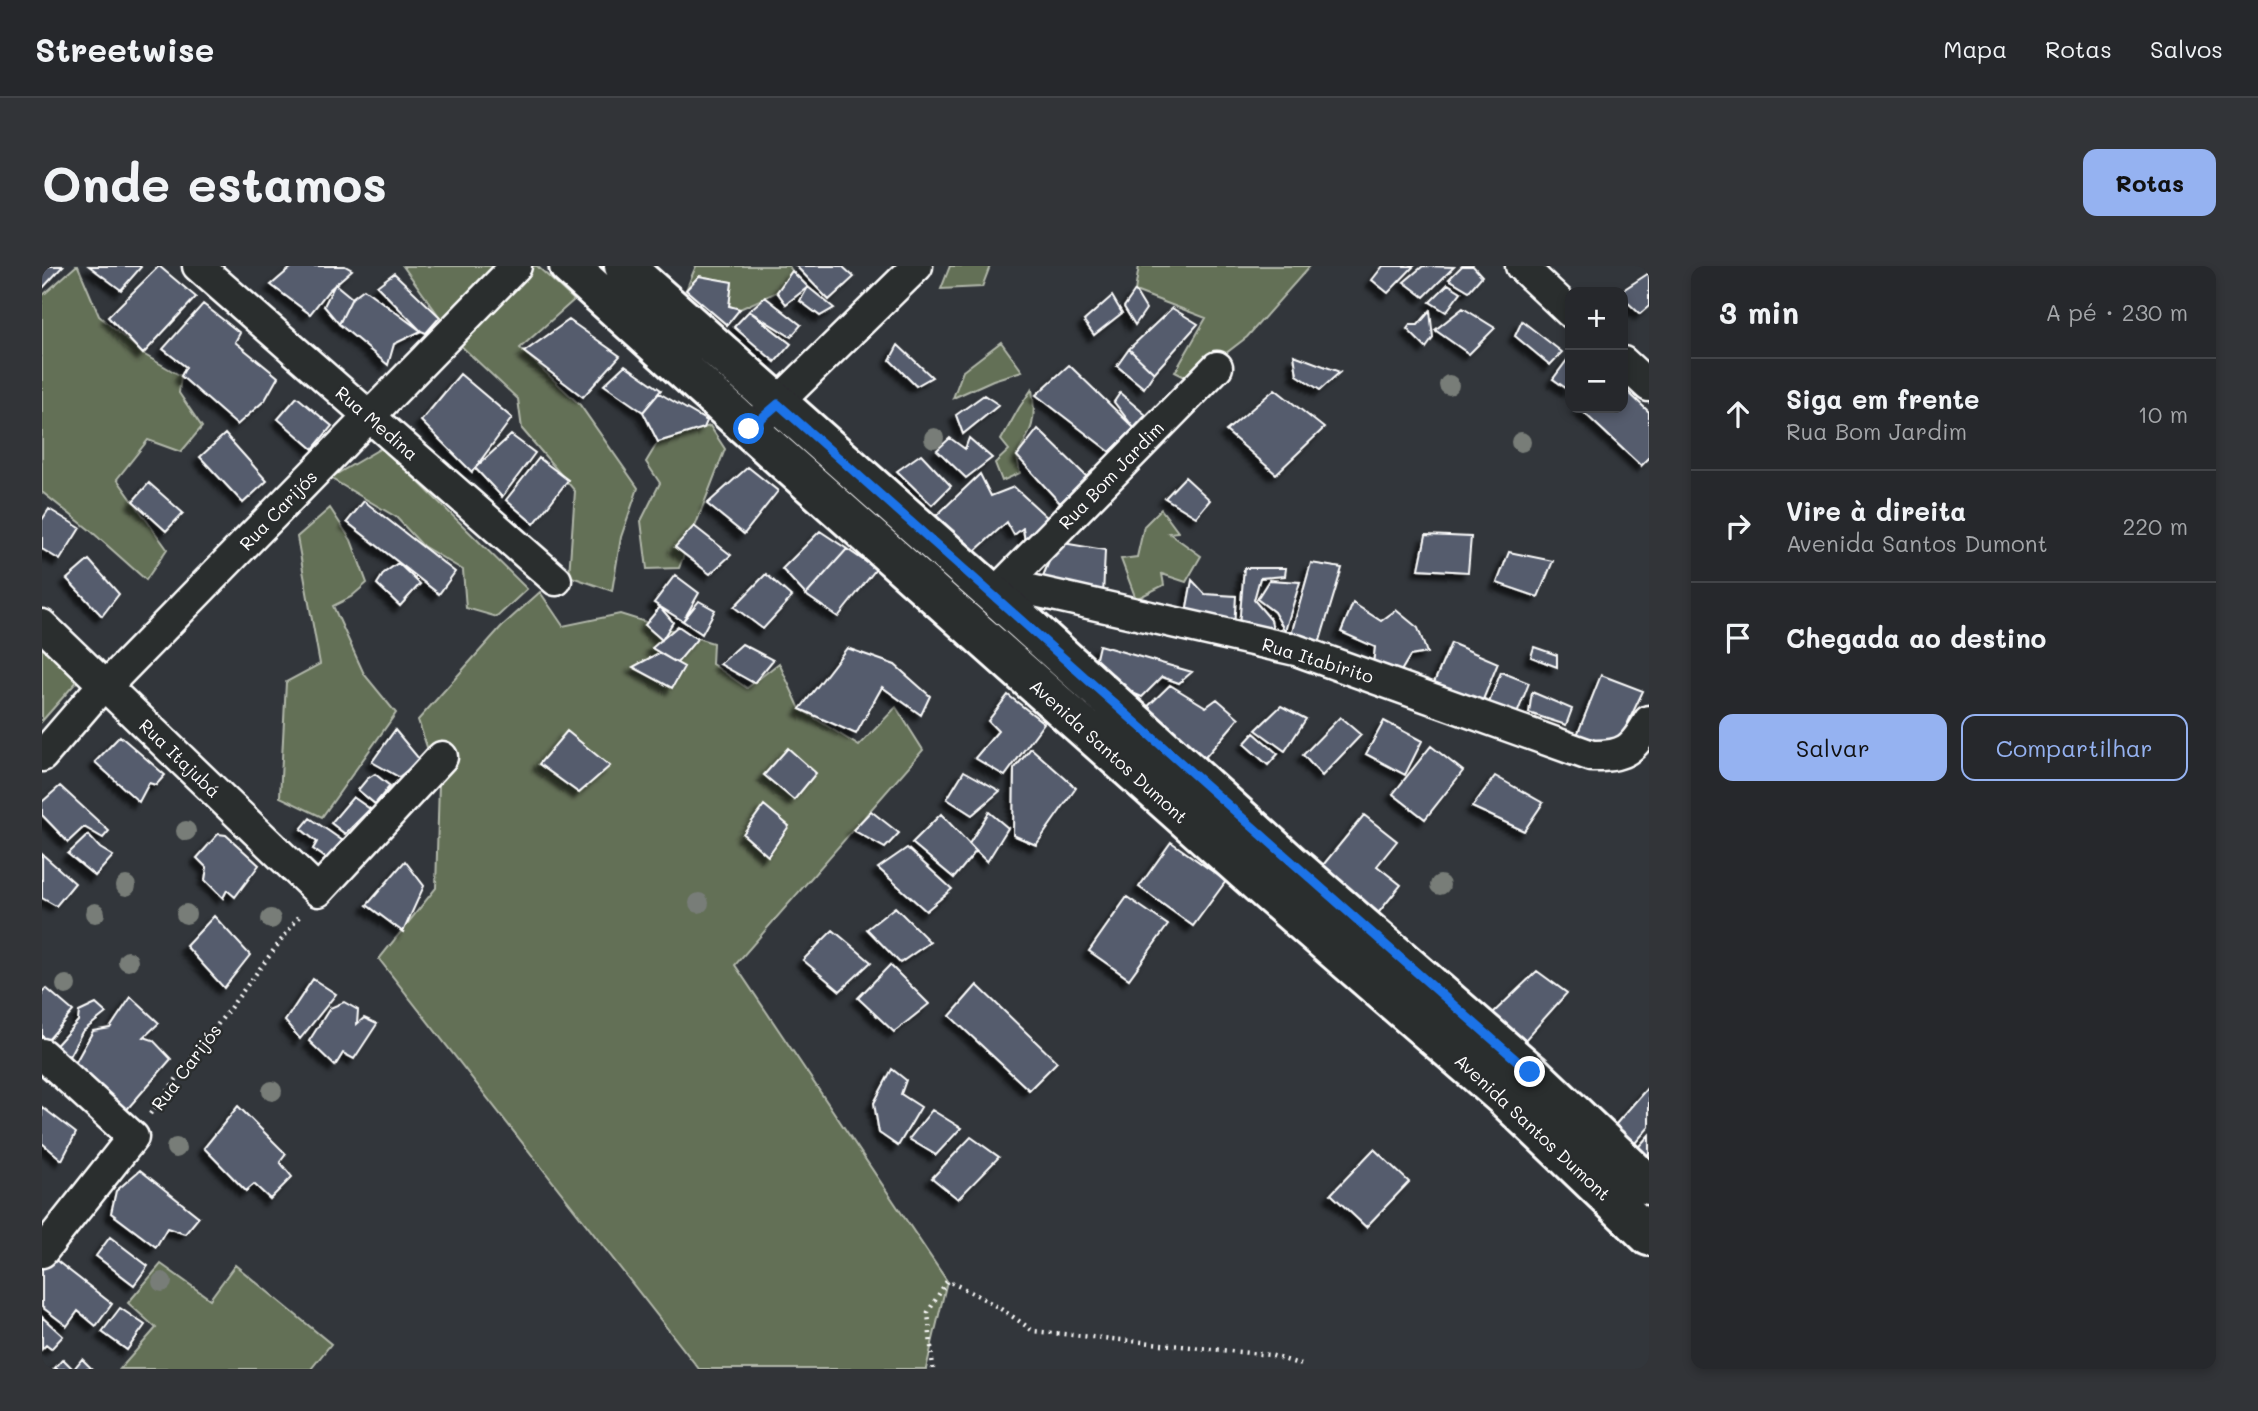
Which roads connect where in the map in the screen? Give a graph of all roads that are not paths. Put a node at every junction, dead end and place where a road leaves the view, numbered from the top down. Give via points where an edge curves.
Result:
1 (198, 266) edge
2 (516, 266) edge
3 (569, 266) edge
4 (624, 266) edge
5 (917, 266) edge
6 (1521, 266) edge
7 (1565, 307) edge
8 (1217, 367) dead end
9 (1628, 367) edge
10 (1649, 386) edge
11 (778, 404) junction
12 (369, 417) junction
13 (749, 429) junction
14 (556, 580) dead end
15 (999, 589) junction
16 (42, 625) edge
17 (104, 684) junction
18 (1643, 732) edge
19 (42, 756) edge
20 (442, 757) dead end
21 (42, 1054) edge
22 (1649, 1185) edge
23 (1649, 1236) edge
24 (42, 1252) edge

1 - 12 street, Rua Medina
2 - 12 street, Rua Carijós
3 - 13 main road, Avenida Santos Dumont
4 - 11 main road, Avenida Santos Dumont
5 - 11 street
6 - 7 street
8 - 15 street, Rua Bom Jardim
9 - 10 street
11 - 13 street
11 - 15 main road, Avenida Santos Dumont
12 - 14 street, Rua Medina
12 - 17 street, Rua Carijós
13 - 23 main road, Avenida Santos Dumont via 1504,1098
15 - 18 street, Rua Itabirito via 1297,650 1592,756 1623,753
15 - 22 main road, Avenida Santos Dumont via 1291,864 1530,1072
16 - 17 street, Rua Itajubá
17 - 19 street, Rua Carijós
17 - 20 street, Rua Itajubá via 318,891
21 - 24 street via 133,1137

